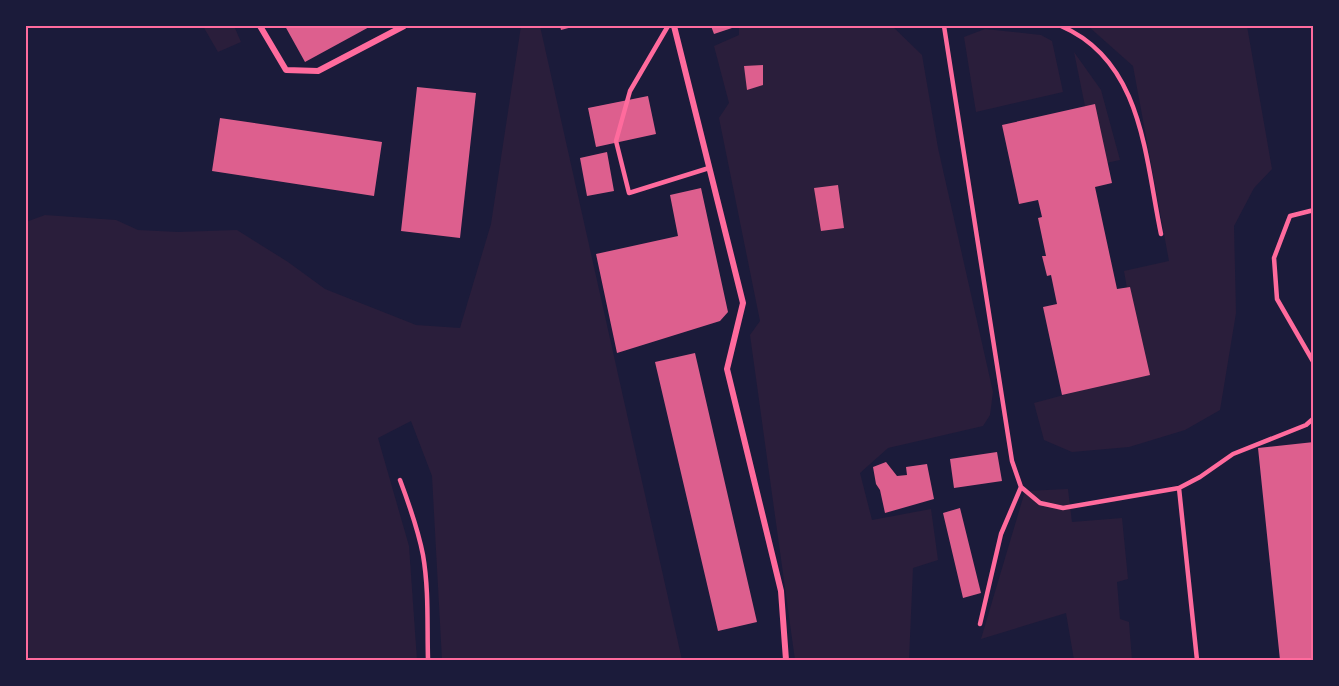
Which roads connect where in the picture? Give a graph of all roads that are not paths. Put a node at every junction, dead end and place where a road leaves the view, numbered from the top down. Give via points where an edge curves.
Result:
1 (260, 26) edge
2 (404, 26) edge
3 (668, 26) edge
4 (674, 26) edge
5 (944, 26) edge
6 (1061, 26) edge
7 (709, 168) junction
8 (1314, 210) edge
9 (1161, 234) dead end
10 (1314, 363) edge
11 (1314, 418) edge
12 (400, 480) dead end
13 (1022, 487) junction
14 (1179, 488) junction
15 (980, 624) dead end
16 (428, 660) edge
17 (786, 660) edge
18 (1197, 660) edge

1 - 2 street via 286,70 318,71
3 - 7 lane via 630,91 616,141 629,193
4 - 7 street
5 - 13 lane via 1012,460
6 - 9 lane via 1078,33 1116,69 1134,106
7 - 17 street via 743,303 727,369 782,591
8 - 10 lane via 1290,216 1274,258 1277,299
11 - 14 lane via 1306,425 1233,454
12 - 16 lane via 423,554
13 - 14 lane via 1040,503 1063,508
13 - 15 lane via 1002,534
14 - 18 lane

